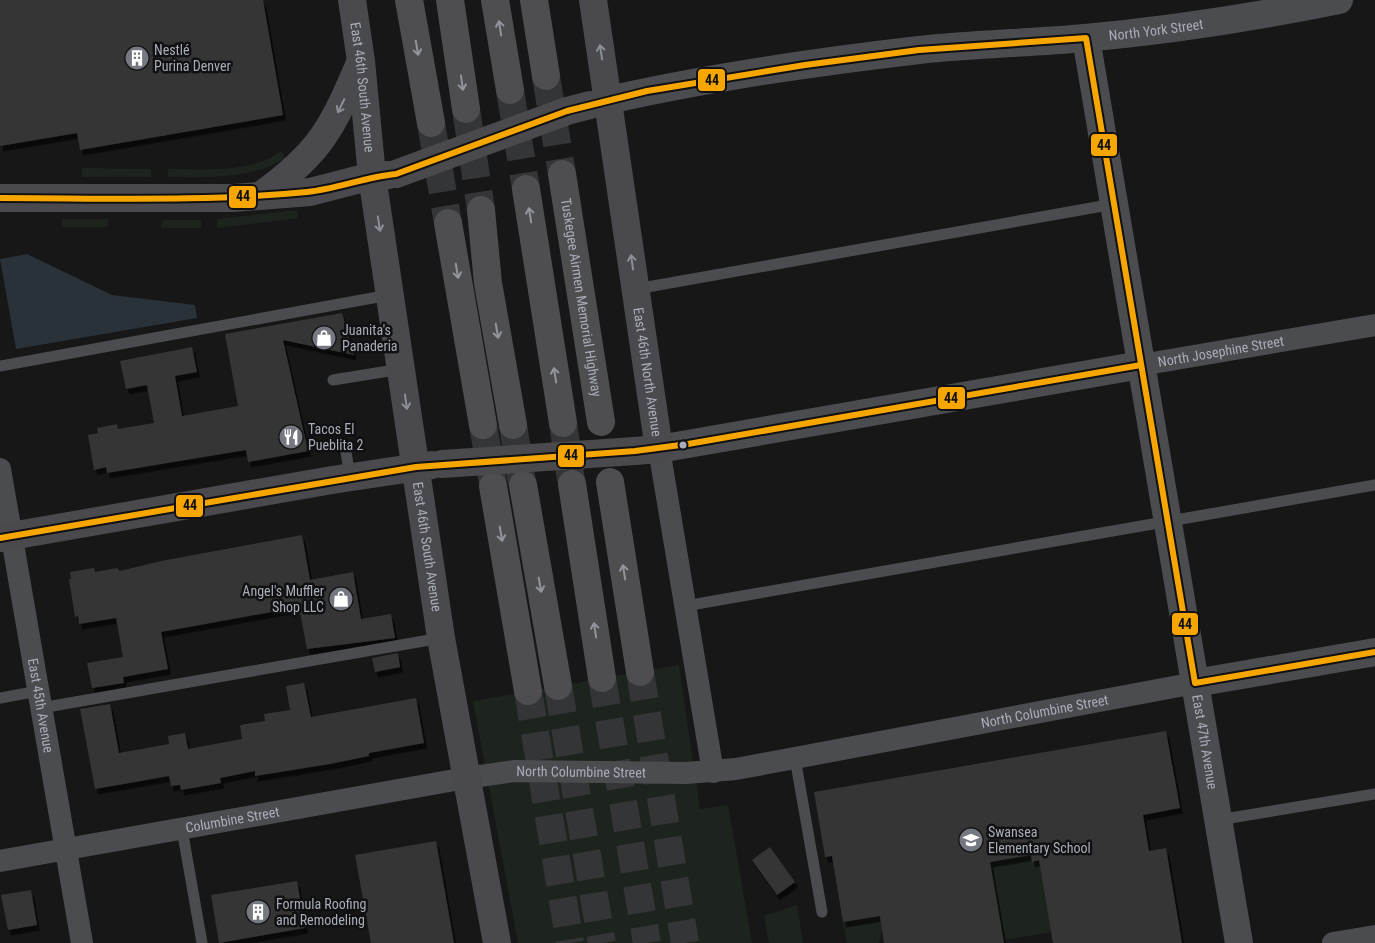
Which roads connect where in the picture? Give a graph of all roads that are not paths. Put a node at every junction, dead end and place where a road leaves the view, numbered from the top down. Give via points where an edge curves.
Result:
1 (352, 0) edge
2 (409, 0) edge
3 (450, 0) edge
4 (495, 0) edge
5 (534, 0) edge
6 (593, 0) edge
7 (1339, 0) edge
8 (1086, 38) junction
9 (361, 61) junction
10 (546, 76) tunnel mouth
11 (510, 90) tunnel mouth
12 (600, 102) junction
13 (466, 109) tunnel mouth
14 (431, 123) tunnel mouth
15 (562, 174) tunnel mouth
16 (384, 175) junction
17 (526, 189) tunnel mouth
18 (264, 194) junction
19 (0, 198) edge
20 (1114, 204) junction
21 (481, 210) tunnel mouth
22 (448, 223) tunnel mouth
23 (636, 289) junction
24 (390, 295) junction
25 (1375, 325) edge
26 (1141, 365) junction
27 (0, 366) edge
28 (401, 370) junction
29 (333, 380) dead end
30 (602, 422) dead end
31 (563, 423) tunnel mouth
32 (483, 425) tunnel mouth
33 (513, 425) tunnel mouth
34 (345, 446) dead end
35 (647, 450) junction
36 (429, 466) junction
37 (0, 469) edge
38 (350, 477) junction
39 (610, 482) dead end
40 (572, 484) tunnel mouth
41 (523, 485) tunnel mouth
42 (493, 486) tunnel mouth
43 (1375, 486) edge
44 (1167, 520) junction
45 (6, 537) edge
46 (685, 606) junction
47 (441, 638) junction
48 (1375, 652) edge
49 (640, 672) tunnel mouth
50 (602, 678) tunnel mouth
51 (1195, 683) junction
52 (558, 686) tunnel mouth
53 (528, 691) tunnel mouth
54 (0, 698) edge
55 (40, 699) junction
56 (795, 758) junction
57 (704, 772) junction
58 (466, 778) junction
59 (1375, 794) edge
60 (1218, 820) junction
61 (182, 829) junction
62 (66, 850) junction
63 (0, 861) edge
64 (822, 912) dead end
65 (1375, 936) edge
66 (82, 943) edge
67 (202, 943) edge
68 (497, 943) edge
69 (1239, 943) edge
70 (1333, 943) edge

1 - 9 main road, East 46th South Avenue
2 -> 14 highway
3 -> 13 highway
11 -> 4 highway
5 - 10 highway
12 -> 6 main road, East 46th North Avenue
7 - 8 street, North York Street via 1228,21
8 - 12 street, North York Street via 989,43 814,64 693,82
8 - 20 street, East 47th Avenue
9 - 16 main road, East 46th South Avenue
9 -> 18 main road via 330,130 298,168
12 - 16 main road, North York Street, bridge
23 -> 12 main road, East 46th North Avenue
15 - 30 highway, Tuskegee Airmen Memorial Highway
16 - 18 main road, North York Street via 310,192
16 -> 24 main road, East 46th South Avenue
31 -> 17 highway
18 - 19 main road, North York Street via 210,199
20 - 23 lane
20 - 26 street, East 47th Avenue
21 -> 33 highway via 488,283
22 -> 32 highway
23 - 35 main road, East 46th North Avenue
24 - 27 lane
24 - 28 main road, East 46th South Avenue
25 - 26 street, North Josephine Street
26 - 35 street, North Josephine Street
26 - 44 street, East 47th Avenue
28 - 29 lane
28 -> 36 main road, East 46th South Avenue
34 - 38 lane
35 - 36 main road, North Josephine Street, bridge
35 - 46 street, East 46th North Avenue
36 - 38 main road, North Josephine Street
36 - 47 main road, East 46th South Avenue
37 - 45 street, East 45th Avenue
38 - 45 main road, North Josephine Street
49 -> 39 highway
50 -> 40 highway
41 -> 52 highway
42 -> 53 highway
43 - 44 lane
44 - 46 lane
44 - 51 street, East 47th Avenue
45 - 55 street, East 45th Avenue
46 - 57 street, East 46th North Avenue
47 - 55 lane
47 - 58 main road, East 46th South Avenue
48 - 51 street, North Columbine Street
51 - 56 street, North Columbine Street
51 - 60 street, East 47th Avenue
54 - 55 lane
55 - 62 street, East 45th Avenue
56 - 57 street, North Columbine Street
56 - 64 lane
57 - 58 street, North Columbine Street via 515,771
58 - 61 street, Columbine Street
58 - 68 main road, East 46th South Avenue
59 - 60 lane
60 - 69 street, East 47th Avenue
61 - 62 street, Columbine Street
61 - 67 lane
62 - 63 street, Columbine Street
62 - 66 street, East 45th Avenue
65 - 70 street

